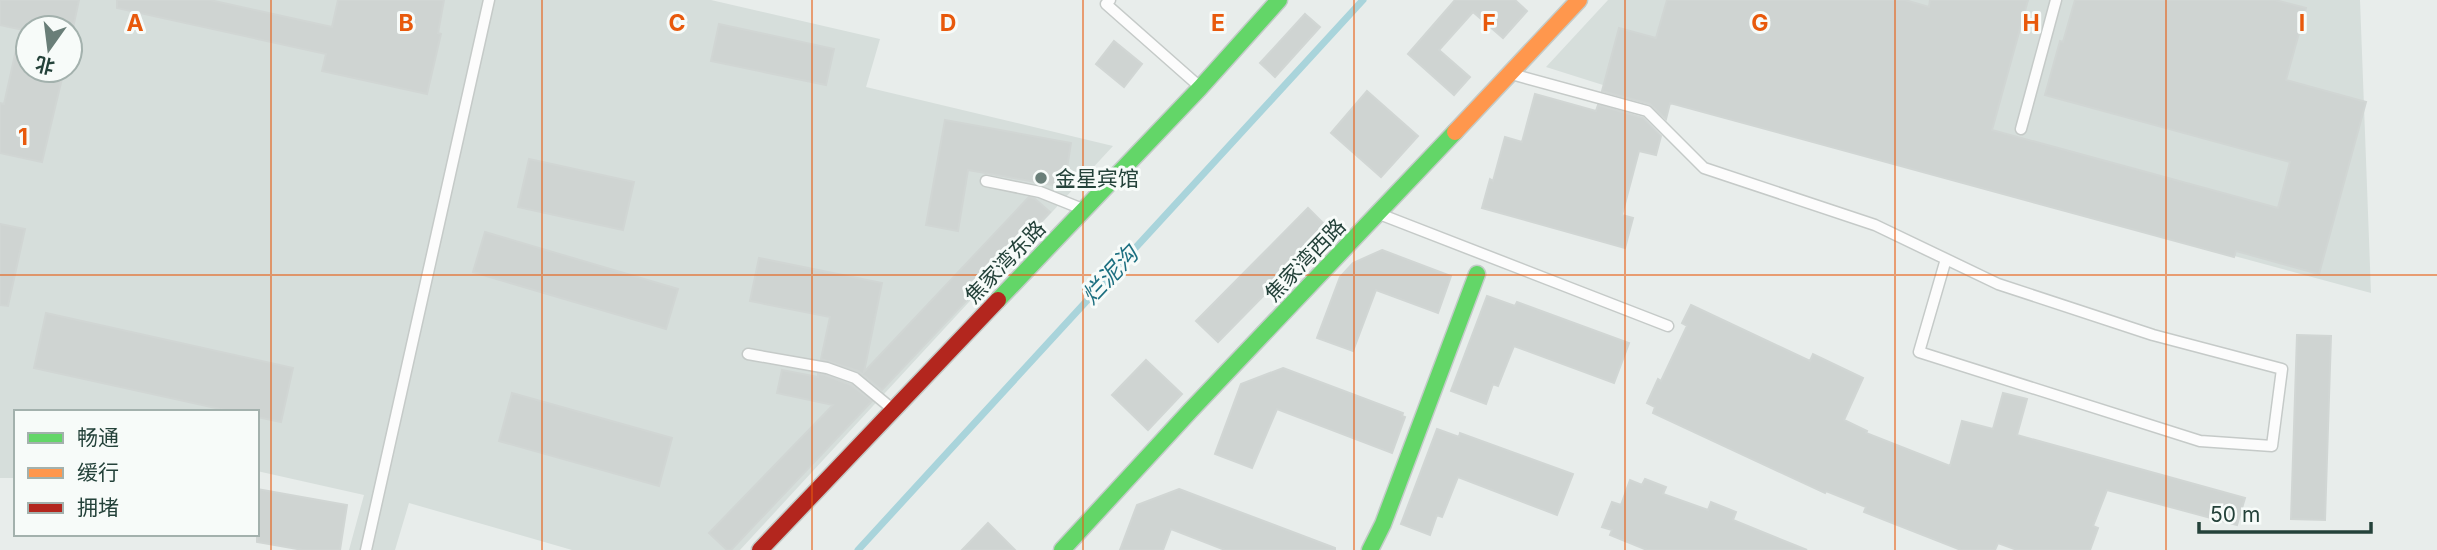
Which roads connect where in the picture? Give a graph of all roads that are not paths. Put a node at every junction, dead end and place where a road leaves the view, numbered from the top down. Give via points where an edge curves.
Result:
1 (489, 0) edge
2 (1110, 0) edge
3 (1279, 0) edge
4 (1579, 0) edge
5 (2056, 0) edge
6 (1511, 74) junction
7 (1200, 88) junction
8 (2021, 129) dead end
9 (986, 181) dead end
10 (1084, 209) junction
11 (1378, 214) junction
12 (1946, 259) junction
13 (1477, 274) dead end
14 (1668, 326) dead end
15 (748, 354) dead end
16 (894, 410) junction
17 (366, 550) edge
18 (760, 550) edge
19 (1062, 550) edge
20 (1370, 550) edge

1 - 17 lane
2 - 7 lane via 1106,4
3 - 7 street, 焦家湾东路
4 - 6 street, 焦家湾西路
5 - 8 lane
6 - 11 street, 焦家湾西路
6 - 12 lane via 1647,111 1704,168 1875,225
7 - 10 street, 焦家湾东路
9 - 10 lane via 1040,192
10 - 16 street, 焦家湾东路
11 - 14 lane
11 - 19 street, 焦家湾西路
12 - 12 lane via 1998,284 2281,369 2273,446 2200,441 1919,352
13 - 20 street
15 - 16 lane via 827,368 855,378
16 - 18 street, 焦家湾东路

